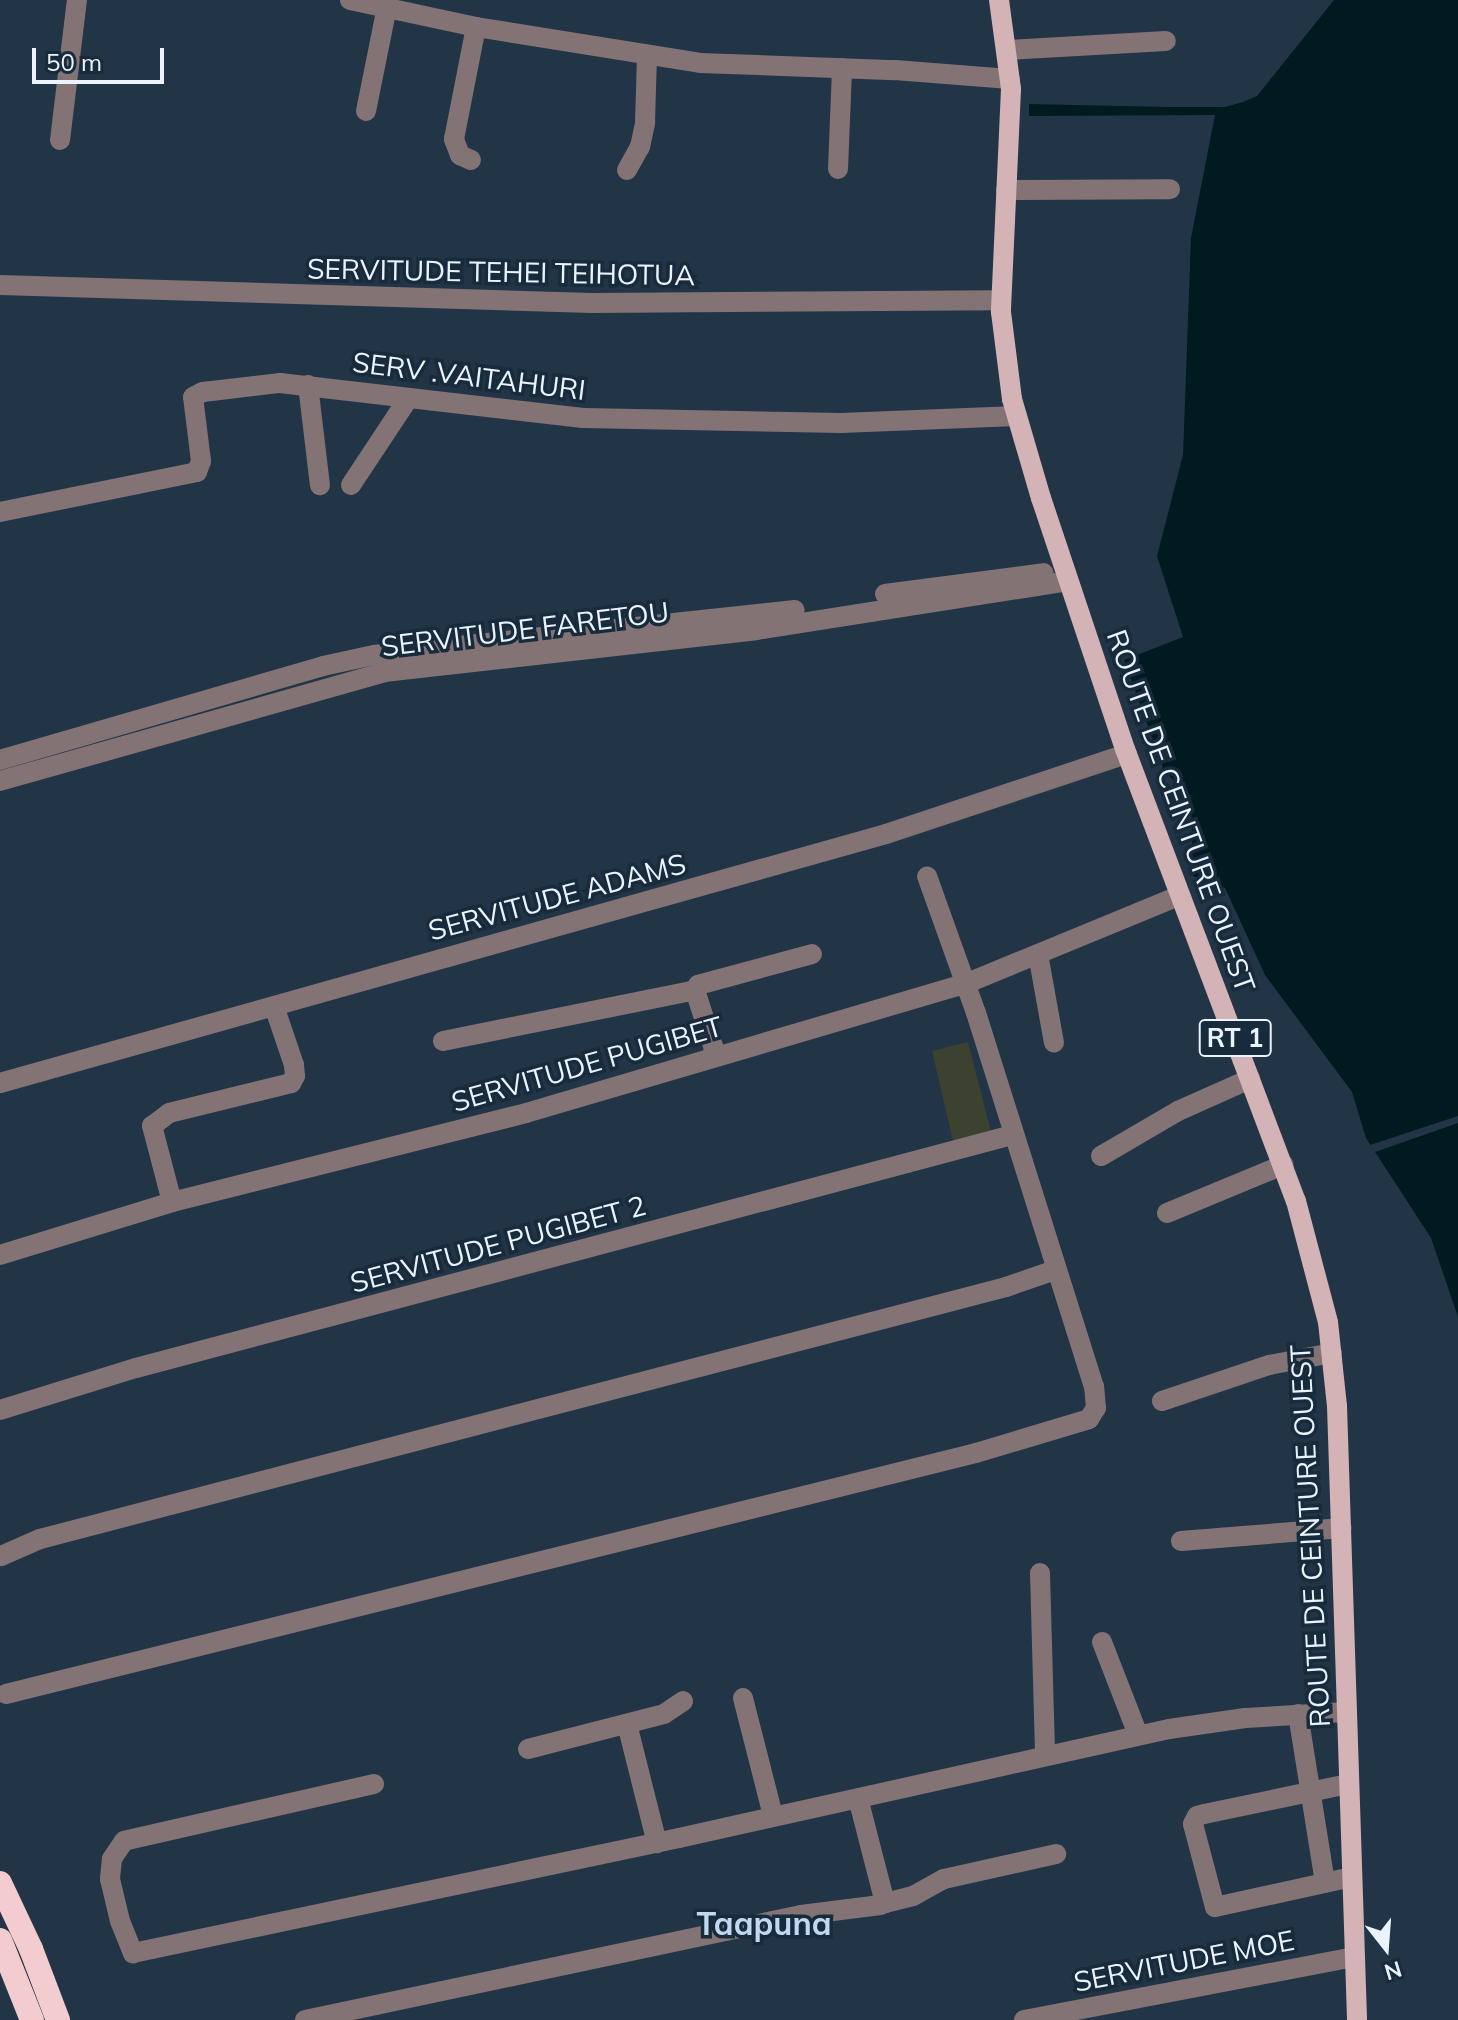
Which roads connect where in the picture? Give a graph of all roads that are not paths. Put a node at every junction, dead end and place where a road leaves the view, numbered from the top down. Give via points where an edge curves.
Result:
1 (77, 0) edge
2 (350, 0) edge
3 (999, 0) edge
4 (387, 7) junction
5 (433, 9) edge
6 (476, 27) junction
7 (1166, 41) dead end
8 (1008, 50) junction
9 (647, 56) junction
10 (842, 68) junction
11 (1010, 79) junction
12 (366, 111) dead end
13 (60, 140) dead end
14 (471, 160) dead end
15 (838, 169) dead end
16 (627, 170) dead end
17 (1170, 189) dead end
18 (1006, 190) junction
19 (0, 285) edge
20 (1001, 300) junction
21 (308, 385) junction
22 (408, 399) junction
23 (1017, 416) junction
24 (320, 485) dead end
25 (351, 485) dead end
26 (0, 512) edge
27 (1066, 576) junction
28 (1127, 754) junction
29 (0, 760) edge
30 (0, 781) edge
31 (927, 876) dead end
32 (1179, 896) junction
33 (812, 954) dead end
34 (1038, 954) junction
35 (965, 984) junction
36 (695, 990) junction
37 (274, 1006) junction
38 (443, 1041) dead end
39 (1054, 1043) dead end
40 (712, 1057) junction
41 (1250, 1079) junction
42 (0, 1083) edge
43 (1012, 1135) junction
44 (1101, 1156) dead end
45 (1283, 1165) junction
46 (172, 1202) junction
47 (1167, 1213) dead end
48 (0, 1255) edge
49 (1055, 1270) junction
50 (1332, 1353) junction
51 (1162, 1401) dead end
52 (0, 1410) edge
53 (1341, 1528) junction
54 (1181, 1541) dead end
55 (1, 1556) edge
56 (1040, 1573) dead end
57 (1102, 1642) dead end
58 (6, 1694) dead end
59 (743, 1698) dead end
60 (683, 1701) dead end
61 (1346, 1712) junction
62 (1298, 1714) junction
63 (627, 1724) junction
64 (1138, 1735) junction
65 (528, 1749) dead end
66 (1045, 1755) junction
67 (374, 1784) dead end
68 (1348, 1784) junction
69 (1311, 1792) junction
70 (858, 1798) junction
71 (773, 1816) junction
72 (657, 1843) junction
73 (1056, 1854) dead end
74 (1352, 1877) junction
75 (0, 1883) edge
76 (1325, 1883) junction
77 (885, 1903) junction
78 (0, 1940) edge
79 (1354, 1957) junction
80 (32, 2020) edge
81 (58, 2020) edge
82 (305, 2020) edge
83 (1024, 2020) edge
84 (1357, 2020) edge

1 - 13 street
2 - 4 street
3 - 8 main road, ROUTE DE CEINTURE OUEST / RT 1
4 - 5 street
4 - 12 street
5 - 6 street
6 - 9 street
6 - 14 street via 454,139 460,155
7 - 8 street
8 - 11 main road, ROUTE DE CEINTURE OUEST / RT 1
9 - 10 street
9 - 16 street via 645,123
10 - 11 street
10 - 15 street
11 - 18 main road, ROUTE DE CEINTURE OUEST / RT 1
17 - 18 street
18 - 20 main road, ROUTE DE CEINTURE OUEST / RT 1
19 - 20 street, SERVITUDE TEHEI TEIHOTUA via 592,303
20 - 23 main road, ROUTE DE CEINTURE OUEST / RT 1
21 - 22 street, SERV .VAITAHURI
21 - 24 street
21 - 26 street, SERV .VAITAHURI via 280,383 193,397 201,461 192,475
22 - 23 street, SERV .VAITAHURI via 626,420 841,423
22 - 25 street
23 - 27 main road, ROUTE DE CEINTURE OUEST / RT 1
27 - 28 main road, ROUTE DE CEINTURE OUEST / RT 1
27 - 29 street, SERVITUDE FARETOU via 967,581 782,612 374,655
27 - 30 street, SERVITUDE FARETOU via 756,630 384,672
28 - 32 main road, ROUTE DE CEINTURE OUEST / RT 1
28 - 37 street, SERVITUDE ADAMS via 874,838
31 - 35 street
32 - 34 street, SERVITUDE PUGIBET
32 - 41 main road, ROUTE DE CEINTURE OUEST / RT 1
33 - 36 street via 704,983
34 - 35 street, SERVITUDE PUGIBET
34 - 39 street
35 - 40 street, SERVITUDE PUGIBET
35 - 43 street
36 - 38 street
36 - 40 street
37 - 42 street, SERVITUDE ADAMS
37 - 46 street via 295,1076 291,1083 157,1118 152,1126
40 - 46 street, SERVITUDE PUGIBET via 526,1113
41 - 44 street via 1178,1111
41 - 45 main road, ROUTE DE CEINTURE OUEST / RT 1
43 - 49 street
43 - 52 street, SERVITUDE PUGIBET 2 via 136,1368
45 - 47 street
45 - 50 main road, ROUTE DE CEINTURE OUEST / RT 1 via 1315,1263
46 - 48 street, SERVITUDE PUGIBET
49 - 55 street via 40,1539
49 - 58 street via 1094,1387 1096,1408 1089,1419 976,1453
50 - 51 street via 1269,1365
50 - 53 main road, ROUTE DE CEINTURE OUEST / RT 1
53 - 54 street
53 - 61 main road, ROUTE DE CEINTURE OUEST / RT 1
56 - 66 street
57 - 64 street
59 - 71 street
60 - 63 street via 664,1714
61 - 62 street
61 - 68 main road, ROUTE DE CEINTURE OUEST / RT 1
62 - 64 street
62 - 69 street
63 - 65 street
63 - 72 street
64 - 66 street
66 - 70 street
67 - 72 street via 124,1841 112,1859 110,1879 133,1953
68 - 69 street
68 - 74 main road, ROUTE DE CEINTURE OUEST / RT 1
69 - 76 street
69 - 76 street via 1204,1814 1193,1824 1215,1907
70 - 71 street
70 - 77 street
71 - 72 street
73 - 77 street via 944,1879 913,1896
74 - 76 street
74 - 79 main road, ROUTE DE CEINTURE OUEST / RT 1
75 - 81 highway
77 - 82 street via 872,1909 801,1915
78 - 80 highway
79 - 83 street, SERVITUDE MOE
79 - 84 main road, ROUTE DE CEINTURE OUEST / RT 1

